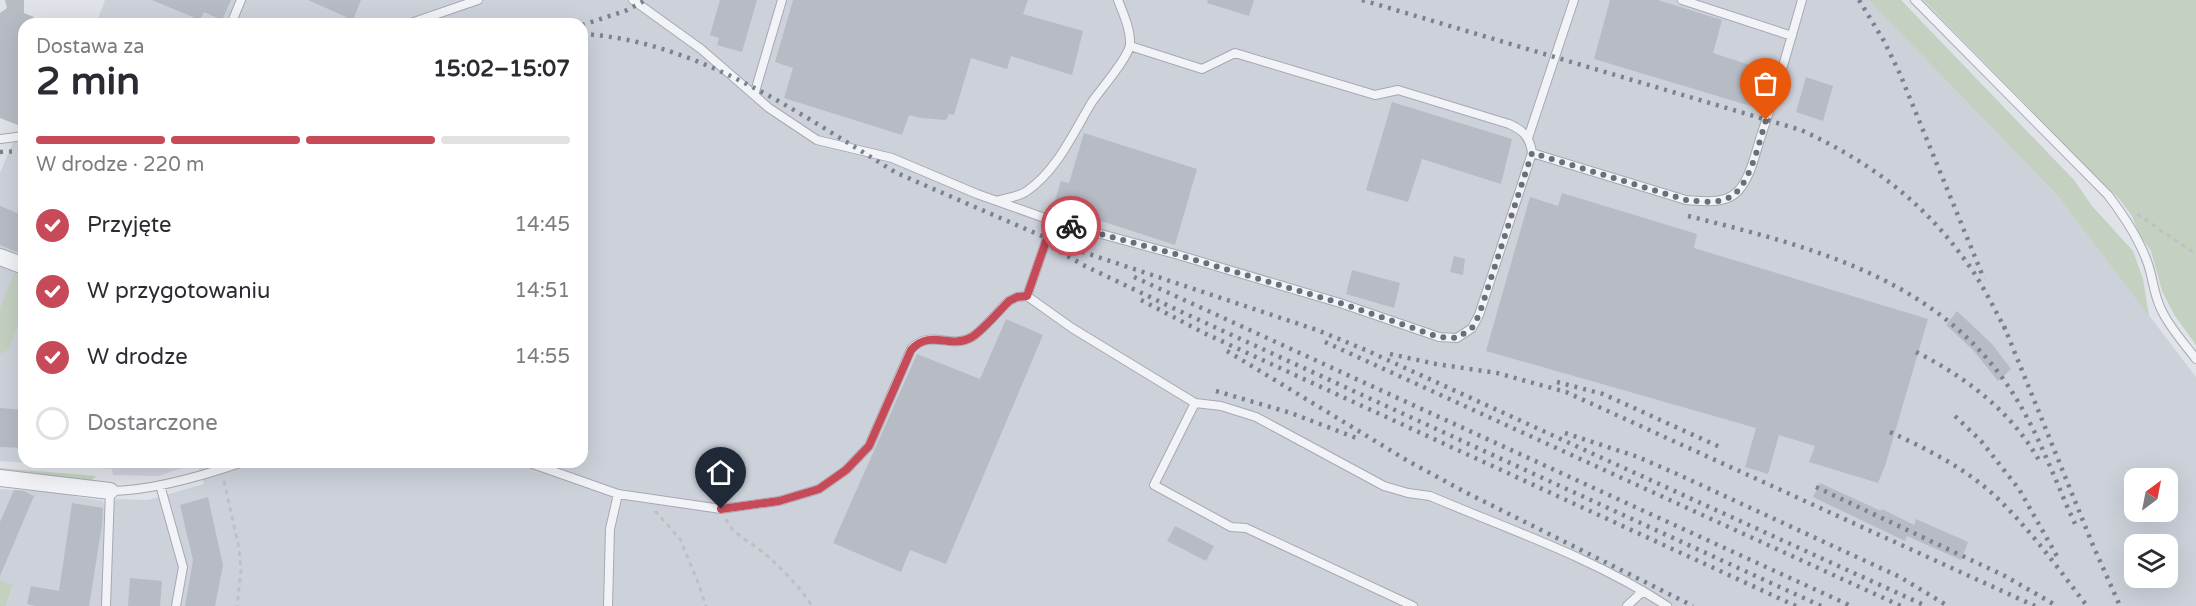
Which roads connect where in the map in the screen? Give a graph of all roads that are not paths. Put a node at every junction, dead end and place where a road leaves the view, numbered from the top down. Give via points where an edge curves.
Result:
1 (242, 0) edge
2 (478, 0) edge
3 (633, 0) edge
4 (782, 0) edge
5 (1118, 0) edge
6 (1574, 0) edge
7 (1683, 0) edge
8 (1802, 0) edge
9 (1915, 0) edge
10 (234, 18) edge
11 (426, 18) edge
12 (1792, 36) junction
13 (1130, 46) junction
14 (754, 95) junction
15 (18, 137) edge
16 (1528, 138) junction
17 (0, 139) edge
18 (1532, 153) junction
19 (996, 201) junction
20 (1053, 221) junction
21 (0, 256) edge
22 (18, 264) edge
23 (1027, 296) junction
24 (2196, 359) edge
25 (1195, 403) junction
26 (226, 468) edge
27 (544, 468) edge
28 (0, 478) edge
29 (160, 485) junction
30 (110, 491) junction
31 (618, 494) junction
32 (1643, 591) junction
33 (106, 606) edge
34 (176, 606) edge
35 (609, 606) edge
36 (1413, 606) edge
37 (1627, 606) edge
38 (1666, 606) edge

1 - 10 lane
2 - 11 lane
3 - 14 lane via 701,49
4 - 14 lane
5 - 13 lane via 1128,26
6 - 16 lane
7 - 12 lane
8 - 12 lane
9 - 24 lane via 2108,195 2147,261 2161,309
12 - 18 lane via 1749,172 1738,191 1727,199 1686,200
13 - 16 lane via 1202,69 1234,53 1375,95 1398,90 1509,124 1521,129
13 - 19 lane via 1047,173 1025,193
14 - 19 lane via 817,140 892,158
15 - 17 lane
16 - 18 lane
18 - 20 lane via 1479,315 1472,328 1457,338 1439,337 1340,303
19 - 20 lane
20 - 23 lane
21 - 22 street
23 - 25 lane
23 - 31 lane via 1009,301 972,337 956,342 919,341 911,350 869,446 846,470 819,489 779,501 721,509
25 - 32 lane via 1256,417 1384,486 1430,496 1565,551
25 - 36 lane via 1154,485 1231,527 1246,528
26 - 29 lane
27 - 31 lane
28 - 30 street
29 - 30 lane
29 - 34 lane via 183,567
30 - 33 lane
31 - 35 lane via 610,530
32 - 37 lane
32 - 38 lane

